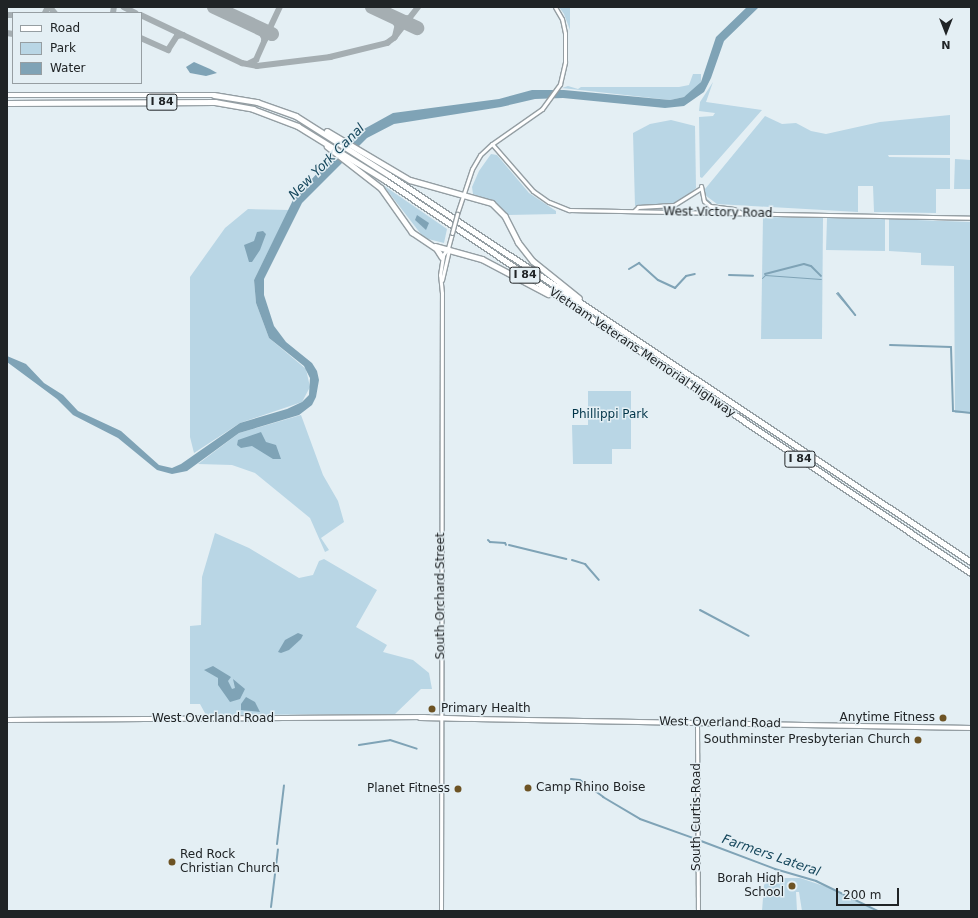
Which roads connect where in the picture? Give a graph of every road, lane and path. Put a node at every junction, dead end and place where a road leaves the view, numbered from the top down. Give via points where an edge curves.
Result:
1 (555, 7) edge
2 (7, 95) edge
3 (7, 103) edge
4 (492, 144) junction
5 (358, 151) junction
6 (349, 160) junction
7 (464, 194) junction
8 (633, 212) junction
9 (742, 213) junction
10 (971, 218) edge
11 (432, 245) junction
12 (448, 248) junction
13 (442, 257) junction
14 (442, 280) junction
15 (573, 307) junction
16 (606, 319) junction
17 (971, 562) edge
18 (971, 573) edge
19 (443, 718) junction
20 (7, 720) edge
21 (697, 722) junction
22 (971, 728) edge
23 (442, 911) edge
24 (698, 911) edge

1 - 4 main road, South Orchard Street via 566,33 565,62 558,87 538,112
2 - 5 highway, Vietnam Veterans Memorial Highway / I 84 via 214,95 257,102 296,116
3 - 6 highway, I 84 via 215,102 265,112 312,133
4 - 7 main road, South Orchard Street via 480,155 472,169
4 - 8 main road, West Victory Road via 533,191 549,202 581,211
5 - 7 highway via 410,180
5 - 16 highway, Vietnam Veterans Memorial Highway / I 84
6 - 11 highway via 381,188 415,236
6 - 15 highway, Vietnam Veterans Memorial Highway / I 84
7 - 12 main road, South Orchard Street, bridge
7 - 16 highway via 496,206 532,261
8 - 9 main road, West Victory Road
8 - 9 main road via 638,208 674,205 700,188 704,201 710,206 734,209
9 - 10 main road, West Victory Road
11 - 12 highway
11 - 13 highway
12 - 13 main road, South Orchard Street
12 - 14 main road, South Orchard Street via 449,254
12 - 15 highway via 486,261
13 - 14 main road, South Orchard Street
14 - 19 main road, South Orchard Street
15 - 18 highway, Vietnam Veterans Memorial Highway / I 84
16 - 17 highway, Vietnam Veterans Memorial Highway / I 84
19 - 20 main road, West Overland Road
19 - 21 main road, West Overland Road
19 - 23 main road, South Orchard Street
21 - 22 main road, West Overland Road
21 - 24 main road, South Curtis Road

